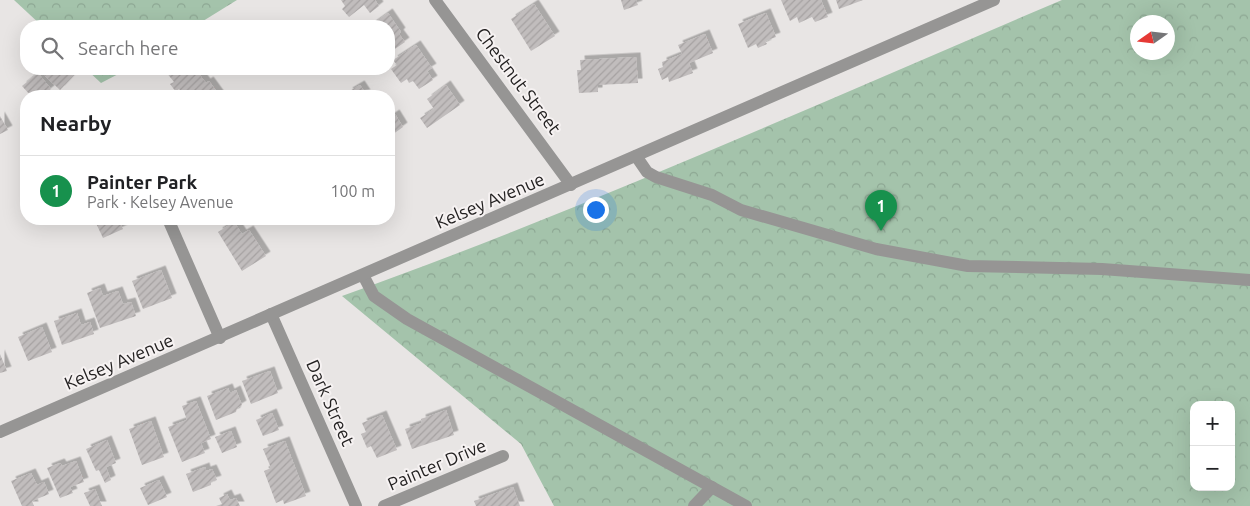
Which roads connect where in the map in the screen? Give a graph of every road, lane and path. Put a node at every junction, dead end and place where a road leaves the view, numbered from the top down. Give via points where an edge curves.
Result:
1 (435, 0) edge
2 (994, 0) edge
3 (636, 156) junction
4 (571, 185) junction
5 (171, 225) edge
6 (363, 275) junction
7 (1250, 280) edge
8 (271, 314) junction
9 (220, 338) junction
10 (0, 432) edge
11 (503, 456) dead end
12 (712, 487) junction
13 (356, 506) edge
14 (384, 506) edge
15 (694, 506) edge
16 (746, 506) edge

1 - 4 street, Chestnut Street
2 - 3 street, Kelsey Avenue
3 - 4 street, Kelsey Avenue
3 - 7 street via 647,172 656,177 712,195 741,210 876,249 968,266 1102,269
4 - 6 street, Kelsey Avenue
5 - 9 street
6 - 8 street, Kelsey Avenue
6 - 12 street via 374,296 407,319
8 - 9 street, Kelsey Avenue
8 - 13 street, Dark Street
9 - 10 street, Kelsey Avenue
11 - 14 street, Painter Drive
12 - 15 street
12 - 16 street

